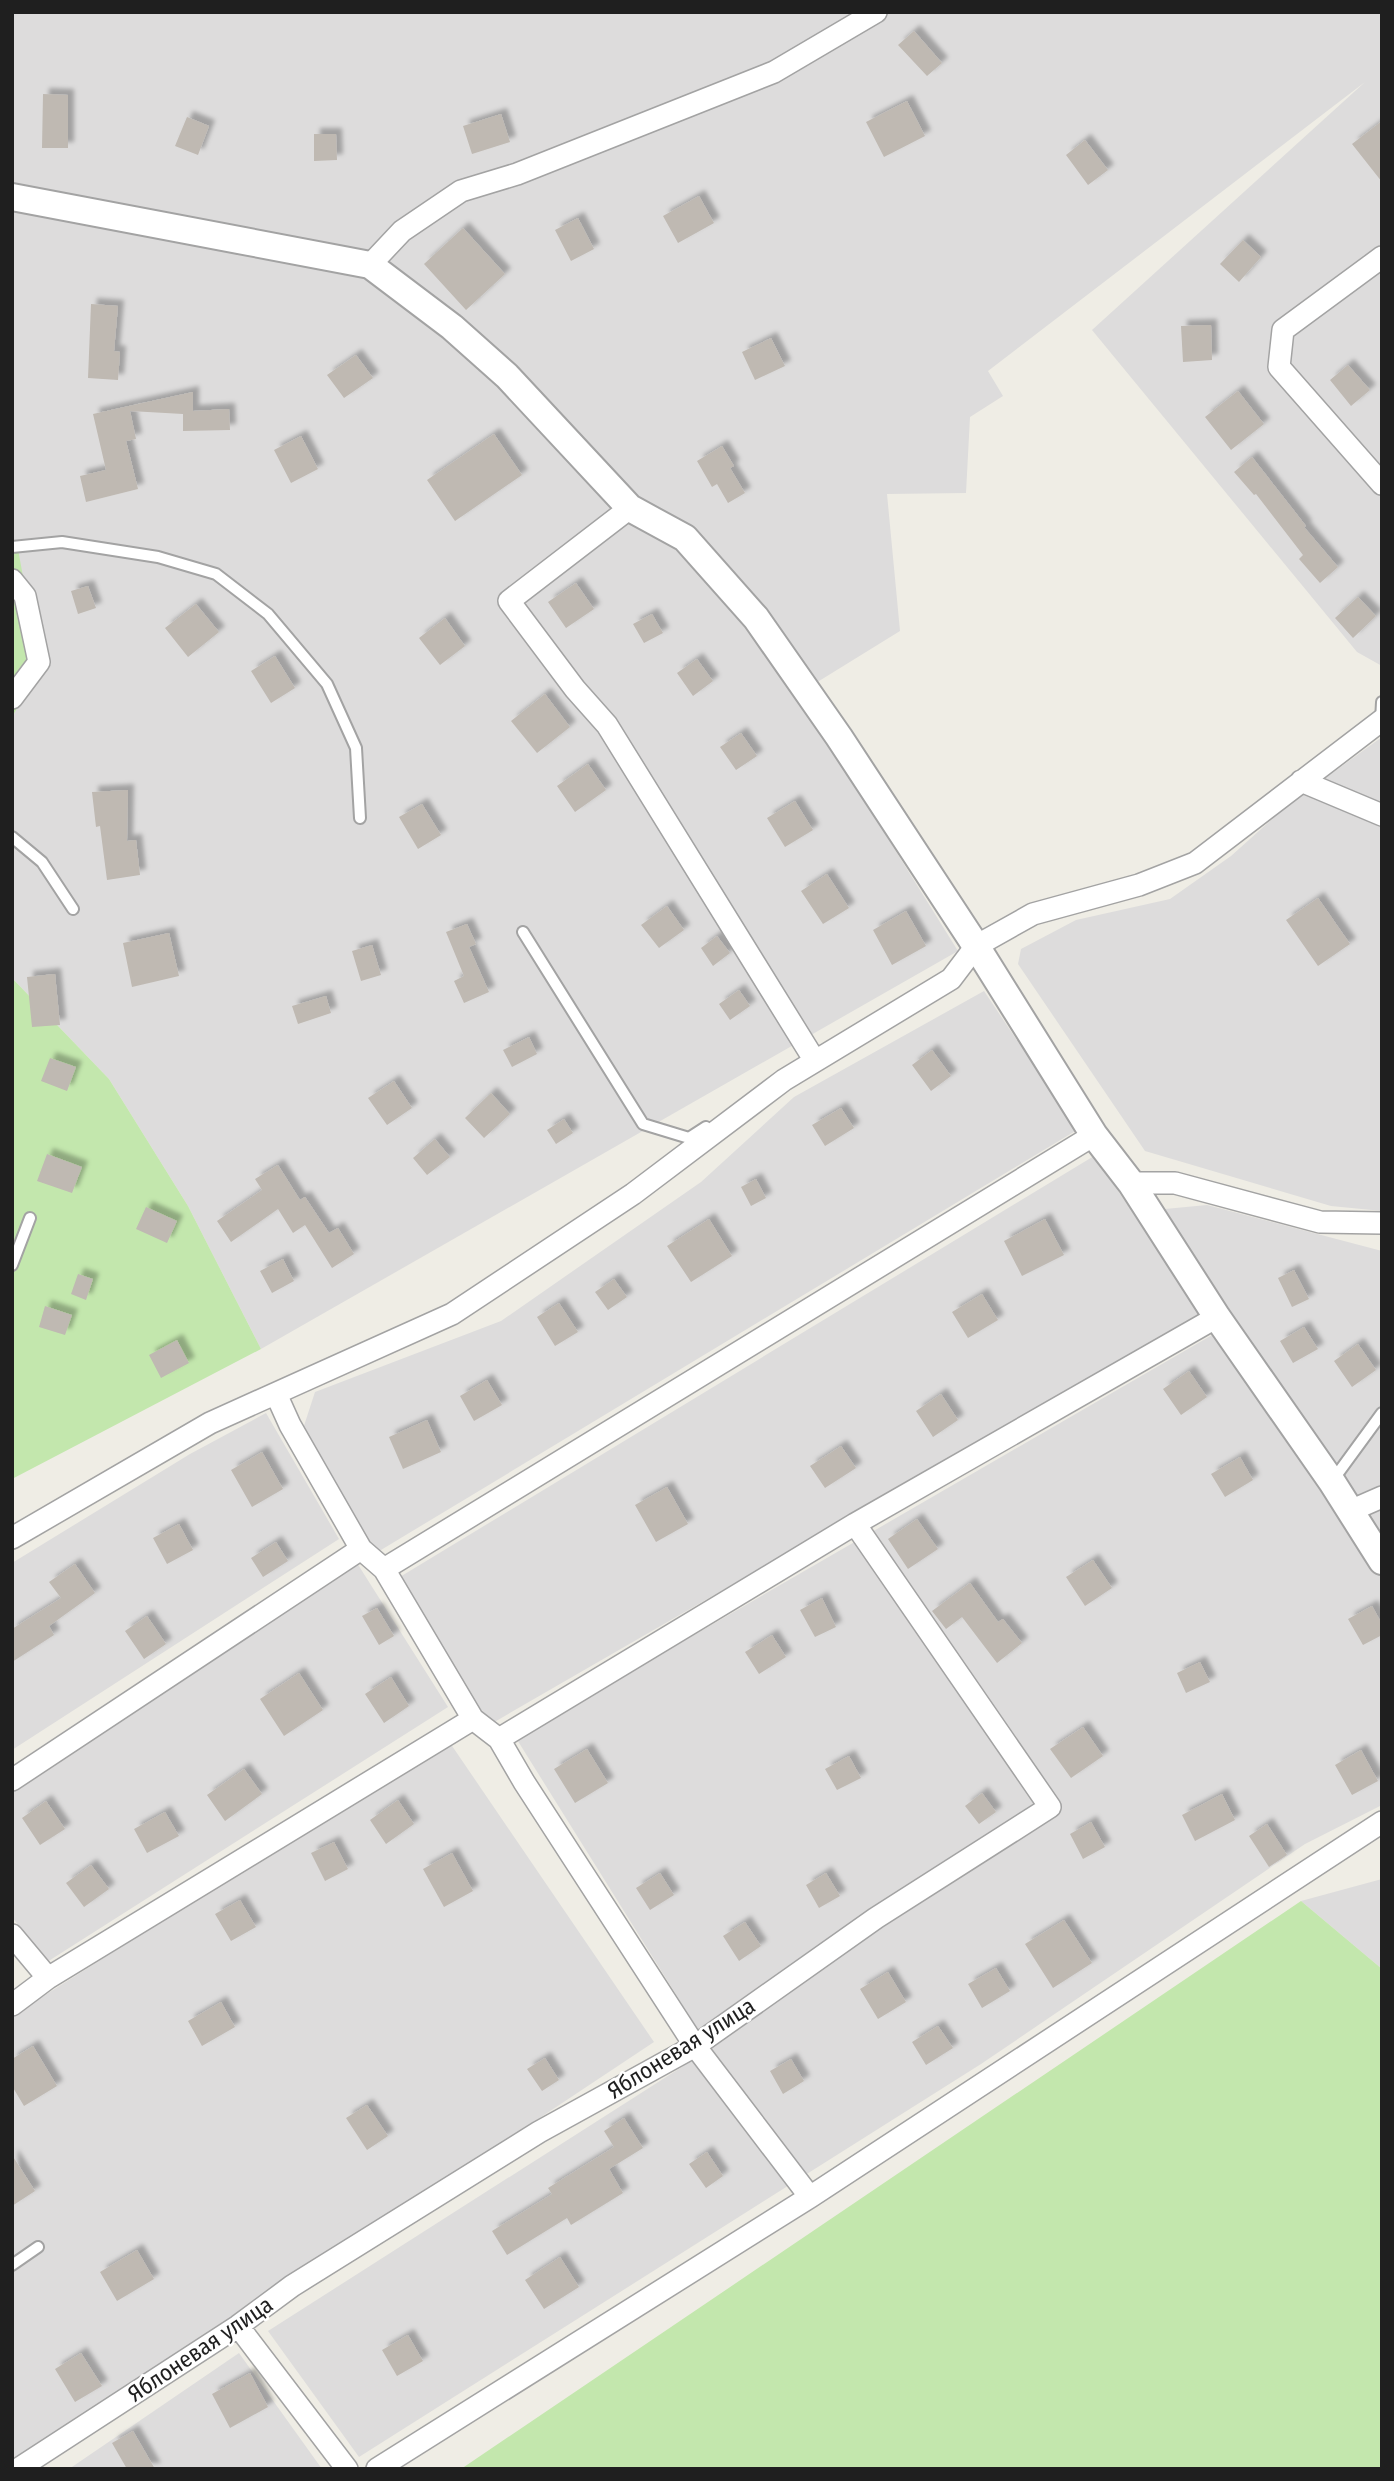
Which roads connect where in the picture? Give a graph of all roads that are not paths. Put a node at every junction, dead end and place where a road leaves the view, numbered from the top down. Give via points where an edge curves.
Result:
1 (876, 12) edge
2 (12, 197) edge
3 (1382, 257) edge
4 (370, 265) junction
5 (1382, 484) edge
6 (630, 508) junction
7 (12, 547) edge
8 (12, 580) edge
9 (12, 698) edge
10 (1381, 714) edge
11 (1301, 781) junction
12 (1382, 815) edge
13 (360, 818) dead end
14 (12, 837) edge
15 (74, 909) dead end
16 (523, 932) dead end
17 (976, 946) junction
18 (815, 1061) junction
19 (784, 1080) junction
20 (1094, 1135) junction
21 (1131, 1183) junction
22 (30, 1218) dead end
23 (1382, 1223) edge
24 (12, 1265) edge
25 (1217, 1317) junction
26 (276, 1394) junction
27 (1382, 1413) edge
28 (1332, 1482) junction
29 (1382, 1497) edge
30 (1350, 1511) junction
31 (855, 1524) junction
32 (12, 1538) edge
33 (361, 1549) junction
34 (1382, 1561) edge
35 (384, 1569) junction
36 (473, 1719) junction
37 (499, 1739) junction
38 (12, 1780) edge
39 (1382, 1822) edge
40 (12, 1935) edge
41 (48, 1978) junction
42 (12, 2005) edge
43 (695, 2046) junction
44 (810, 2197) junction
45 (38, 2247) dead end
46 (12, 2265) edge
47 (238, 2326) junction
48 (18, 2469) edge
49 (347, 2469) edge
50 (377, 2469) edge

1 - 4 street via 774,72 517,174 461,191 402,231
2 - 4 street
3 - 5 street via 1283,330 1279,367
4 - 6 street via 452,327 506,376
6 - 17 street via 685,538 756,618
6 - 18 street via 509,601 607,725
7 - 13 lane via 62,542 159,557 216,573 268,614 327,684 356,748
8 - 9 street via 25,596 38,662
10 - 11 street
11 - 12 street
11 - 17 street via 1195,863 1139,885 1033,914
14 - 15 lane via 42,862
16 - 19 lane via 643,1124 689,1138
17 - 18 street via 951,979
17 - 20 street
18 - 19 street
19 - 26 street via 633,1194 452,1314
20 - 21 street
20 - 35 street
21 - 23 street via 1175,1182 1320,1222
21 - 25 street
22 - 24 lane
25 - 28 street
25 - 31 street
26 - 32 street via 210,1423
26 - 33 street
27 - 28 lane
28 - 30 street
29 - 30 street
30 - 34 street
31 - 37 street
31 - 43 street, Яблоневая улица via 1050,1807 876,1918
33 - 35 street
33 - 38 street
35 - 36 street
36 - 37 street
36 - 41 street
37 - 43 street
39 - 44 street
40 - 41 street
41 - 42 street
43 - 44 street
43 - 47 street, Яблоневая улица via 539,2132 292,2286
44 - 50 street
45 - 46 lane
47 - 48 street, Яблоневая улица
47 - 49 street

